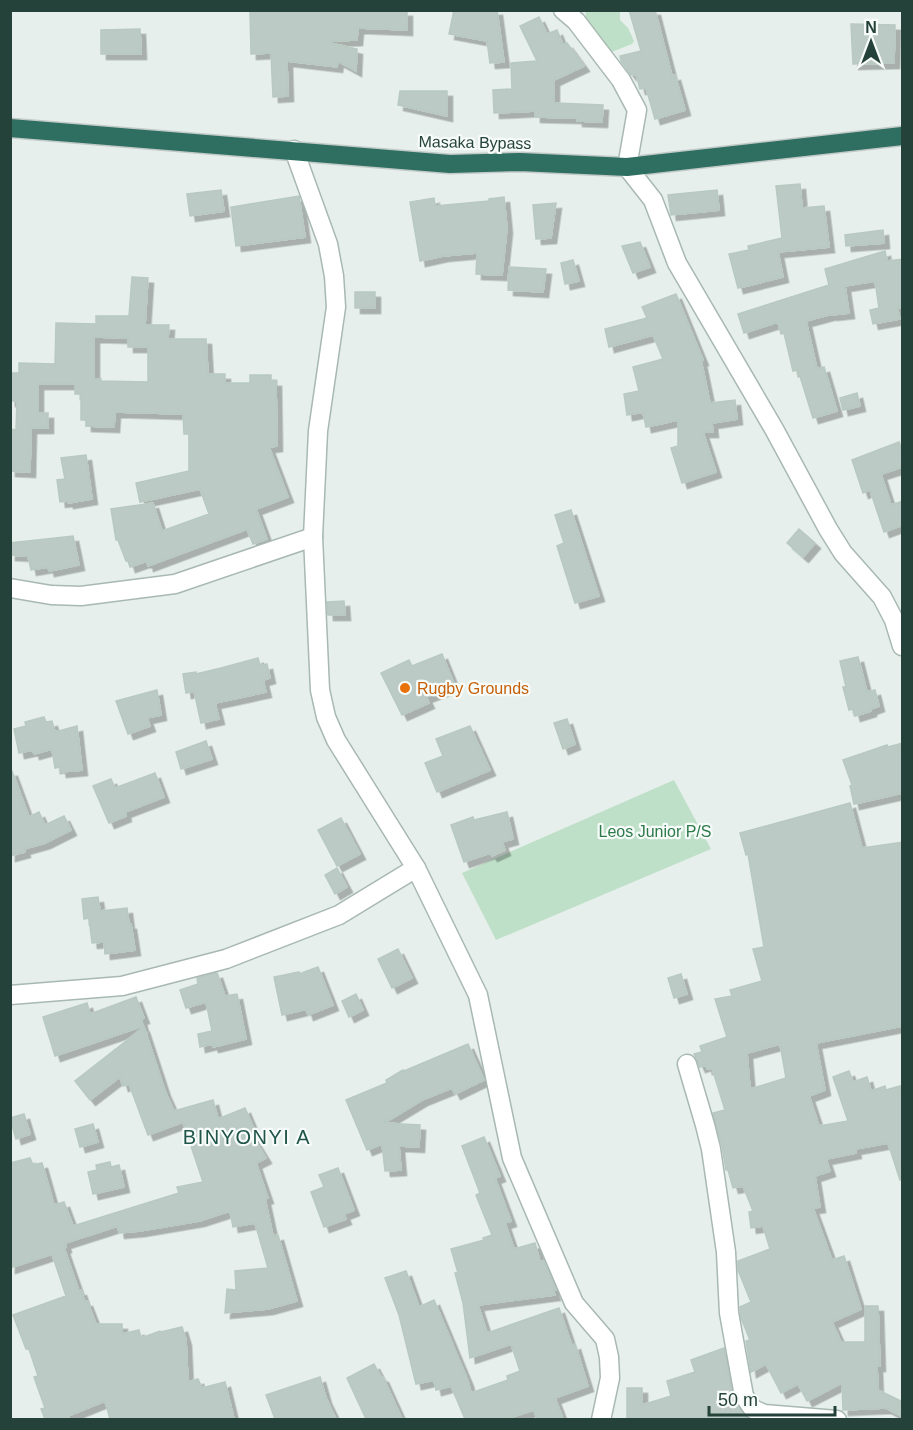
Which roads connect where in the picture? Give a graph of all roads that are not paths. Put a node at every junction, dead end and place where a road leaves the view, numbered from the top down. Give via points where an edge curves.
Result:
1 (573, 14) edge
2 (10, 128) edge
3 (903, 135) edge
4 (294, 150) junction
5 (627, 167) junction
6 (313, 537) junction
7 (10, 588) edge
8 (903, 646) edge
9 (416, 868) junction
10 (10, 995) edge
11 (687, 1064) dead end
12 (601, 1419) edge
13 (837, 1419) edge

1 - 5 street via 621,80 637,110
2 - 4 highway, Masaka Bypass
3 - 5 highway, Masaka Bypass
4 - 5 highway, Masaka Bypass via 450,164 520,162
4 - 6 street via 328,244 336,307 318,431
5 - 8 street via 653,200 677,263 828,529 843,553 882,597
6 - 7 street via 175,584 81,596
6 - 9 street via 320,690 326,717 336,740
9 - 10 street via 339,915 226,959 122,986
9 - 12 street via 478,995 512,1158 574,1303 605,1339 610,1378
11 - 13 street via 711,1149 726,1252 729,1313 744,1396 753,1409 764,1414

